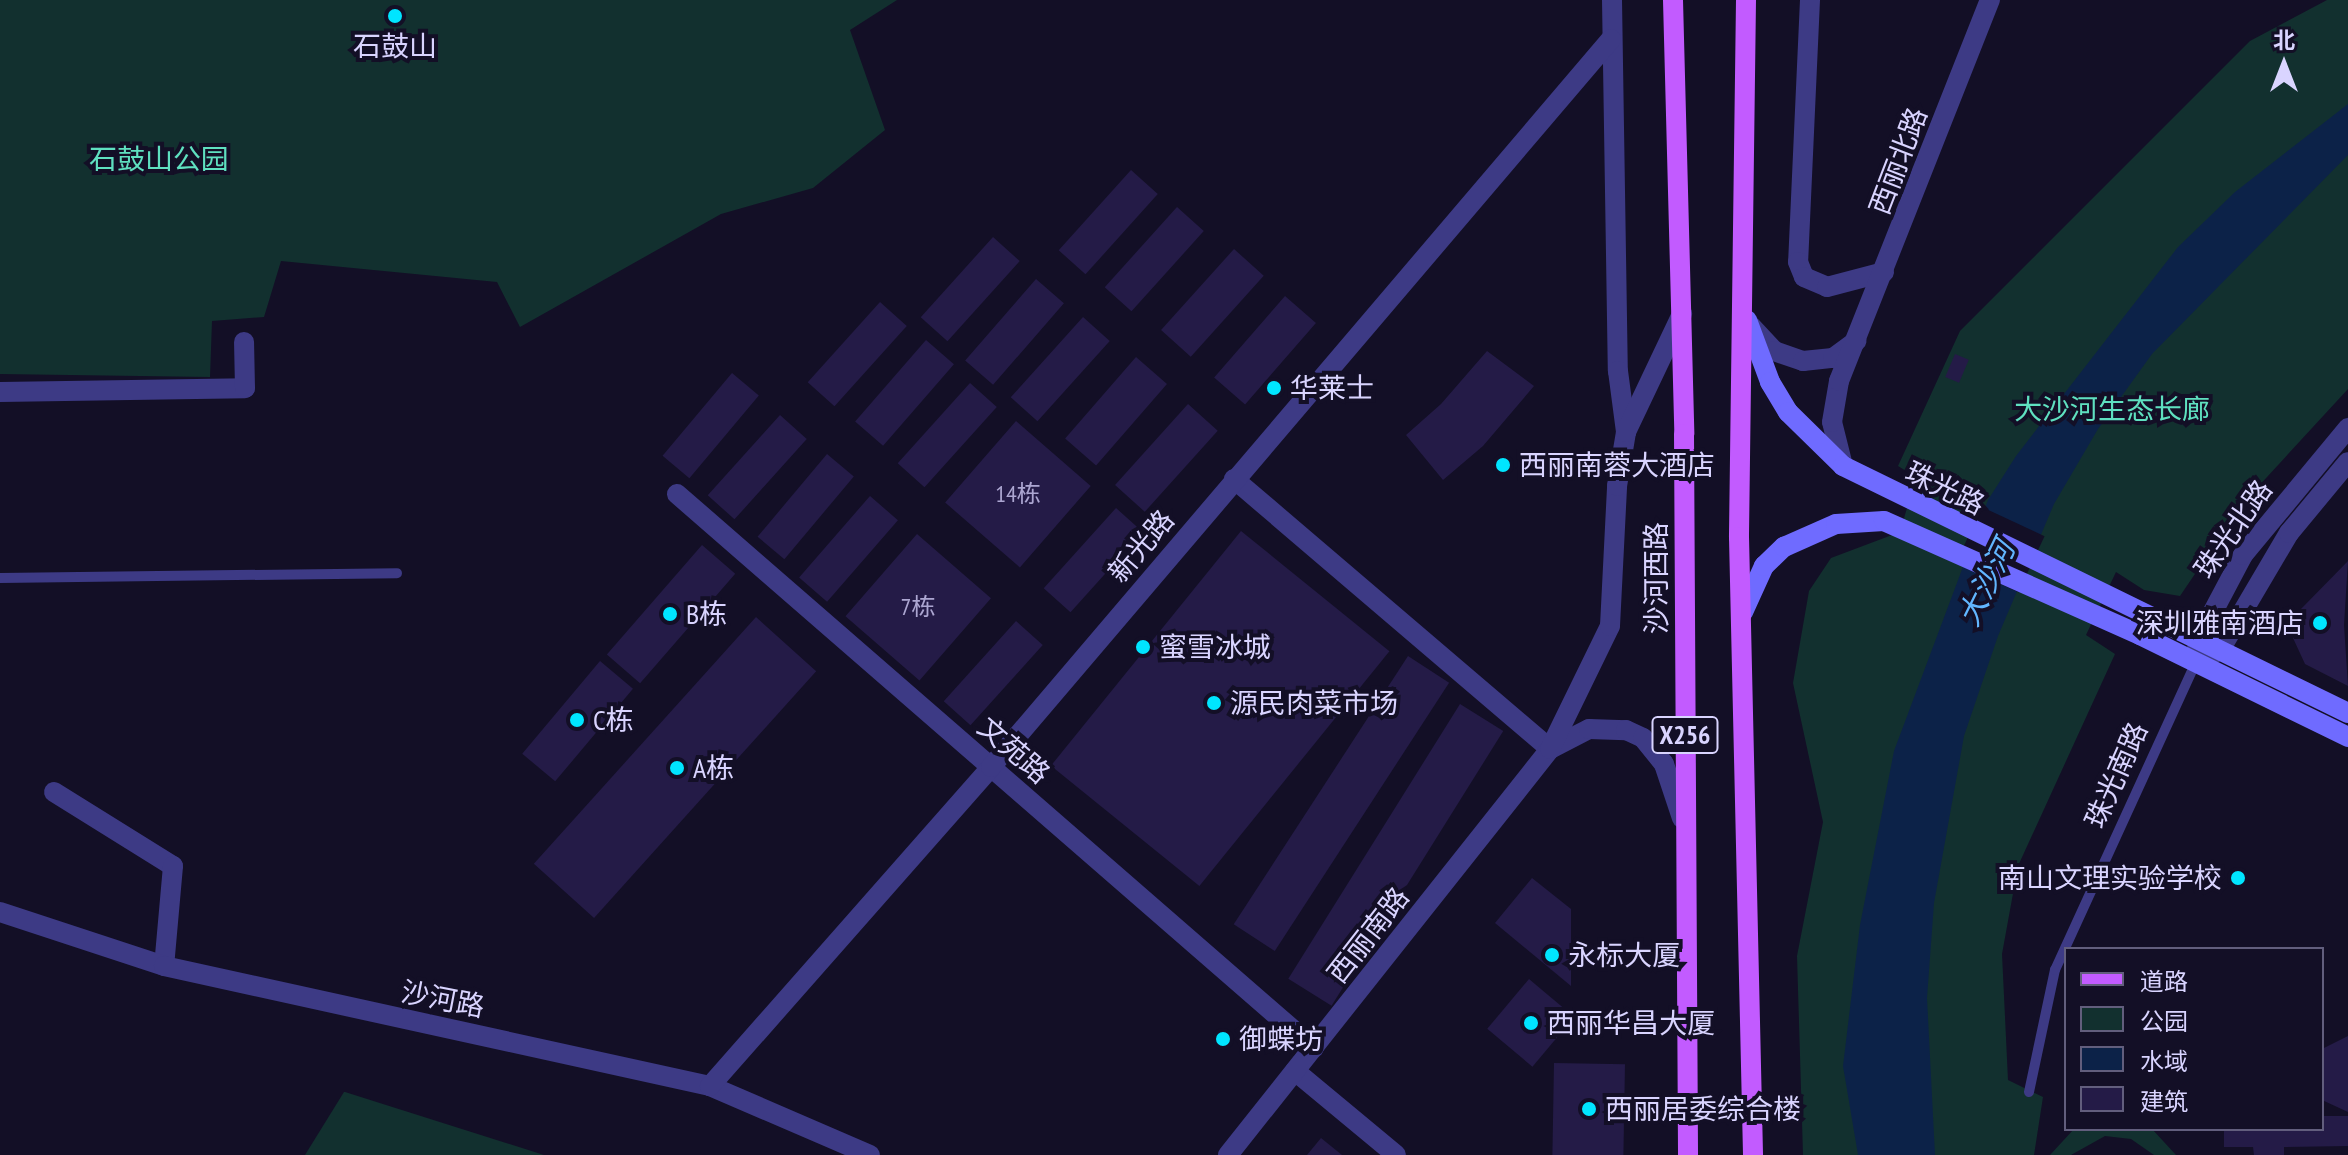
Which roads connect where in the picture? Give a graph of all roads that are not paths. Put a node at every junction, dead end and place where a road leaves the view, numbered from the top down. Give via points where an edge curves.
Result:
1 (1612, 0) edge
2 (1673, 0) edge
3 (1746, 0) edge
4 (1810, 0) edge
5 (1990, 0) edge
6 (1611, 39) junction
7 (1884, 272) junction
8 (1742, 284) junction
9 (1682, 314) junction
10 (1747, 320) junction
11 (1856, 341) junction
12 (244, 342) dead end
13 (0, 392) edge
14 (2348, 428) edge
15 (1626, 432) junction
16 (2348, 462) edge
17 (1843, 466) junction
18 (1234, 479) junction
19 (677, 494) dead end
20 (397, 573) dead end
21 (0, 578) edge
22 (1740, 620) junction
23 (2198, 640) junction
24 (2220, 650) junction
25 (2196, 662) junction
26 (2348, 713) edge
27 (2348, 737) edge
28 (1550, 749) junction
29 (991, 767) junction
30 (54, 792) dead end
31 (1686, 832) junction
32 (0, 912) edge
33 (2066, 947) edge
34 (2064, 950) edge
35 (164, 966) junction
36 (1314, 1048) junction
37 (1295, 1071) junction
38 (710, 1086) junction
39 (2029, 1092) dead end
40 (870, 1155) edge
41 (1228, 1155) edge
42 (1396, 1155) edge
43 (1688, 1155) edge
44 (1753, 1155) edge

1 - 6 street
2 - 9 main road, 沙河西路 / X256
3 - 8 main road, X256
4 - 7 street via 1798,262 1804,277 1827,287
5 - 7 street, 西丽北路
6 - 15 street via 1618,371
6 - 18 street, 新光路
7 - 11 street, 西丽北路
8 - 10 street, 珠光路
8 - 22 main road, X256
9 - 15 street, 西丽南路
9 - 31 main road, 沙河西路 / X256
10 - 11 street via 1774,351 1803,361 1833,358
10 - 17 main road, 珠光路 via 1770,382 1788,412
11 - 17 street, 西丽北路 via 1833,402 1833,442
12 - 13 street via 245,388
14 - 23 street, 珠光北路 via 2243,555
15 - 28 street, 西丽南路 via 1617,486 1610,626
16 - 24 street, 珠光北路 via 2289,533
17 - 23 main road, 珠光路
18 - 28 street
18 - 29 street, 新光路
19 - 29 street, 文苑路
20 - 21 lane
22 - 25 main road, 珠光路 via 1749,590 1784,547 1836,524 1862,520 1906,527
22 - 44 main road, X256
23 - 24 main road, 珠光路
23 - 25 street, 珠光北路
24 - 25 street
24 - 26 main road, 珠光路
25 - 27 main road, 珠光路
25 - 33 lane, 珠光南路
28 - 31 street, 西丽南路 via 1589,729 1626,730 1643,738 1664,764
28 - 36 street, 西丽南路
29 - 36 street, 文苑路
29 - 38 street, 新光路
30 - 35 street via 173,866
31 - 43 main road, 沙河西路 / X256
32 - 35 street, 沙河路
34 - 39 lane, 珠光南路 via 2055,970
35 - 38 street, 沙河路
36 - 37 street, 西丽南路
37 - 41 street, 西丽南路
37 - 42 street
38 - 40 street, 沙河路

